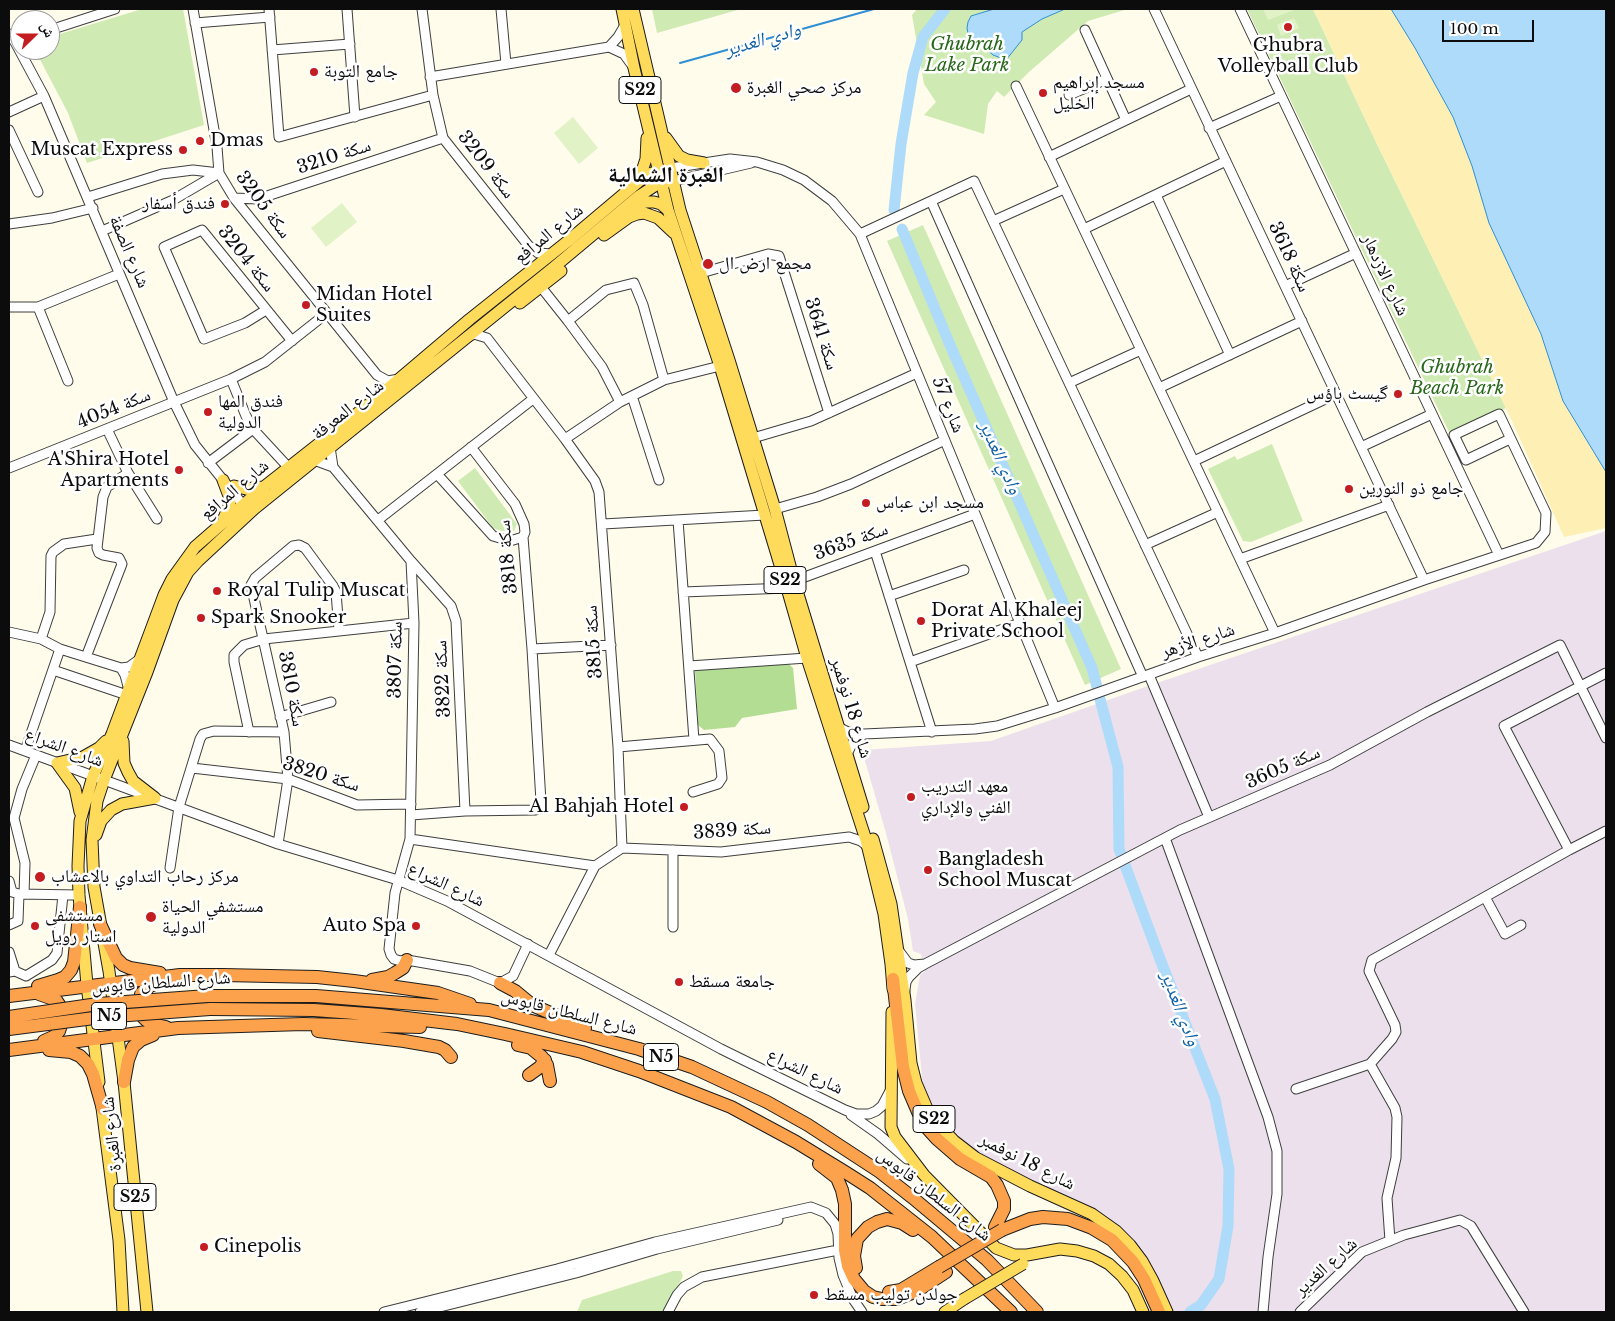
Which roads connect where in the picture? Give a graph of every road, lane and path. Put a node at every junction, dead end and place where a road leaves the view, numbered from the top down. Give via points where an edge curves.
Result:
1 (112, 9) edge
2 (193, 9) edge
3 (347, 9) edge
4 (422, 9) edge
5 (501, 9) edge
6 (622, 9) edge
7 (633, 9) edge
8 (1154, 9) edge
9 (1240, 9) edge
10 (269, 13) edge
11 (195, 23) junction
12 (625, 25) junction
13 (60, 27) edge
14 (1085, 30) dead end
15 (350, 44) junction
16 (609, 47) junction
17 (272, 50) junction
18 (25, 60) edge
19 (506, 64) junction
20 (634, 68) junction
21 (430, 77) junction
22 (1107, 79) junction
23 (1016, 86) dead end
24 (1191, 89) junction
25 (432, 95) junction
26 (1069, 95) dead end
27 (44, 96) junction
28 (1282, 96) junction
29 (9, 112) edge
30 (646, 116) junction
31 (355, 117) junction
32 (1126, 120) junction
33 (1210, 128) junction
34 (9, 130) edge
35 (661, 131) junction
36 (443, 138) junction
37 (1049, 157) junction
38 (1226, 161) junction
39 (757, 162) junction
40 (704, 163) junction
41 (671, 168) junction
42 (659, 171) junction
43 (219, 173) junction
44 (674, 181) junction
45 (662, 184) junction
46 (1064, 188) junction
47 (629, 190) junction
48 (38, 192) dead end
49 (1156, 195) junction
50 (88, 197) junction
51 (234, 198) junction
52 (931, 201) junction
53 (92, 208) junction
54 (668, 210) junction
55 (620, 213) junction
56 (993, 221) junction
57 (9, 224) edge
58 (1084, 229) junction
59 (102, 231) junction
60 (860, 234) junction
61 (677, 236) junction
62 (528, 245) junction
63 (1356, 253) junction
64 (552, 254) junction
65 (533, 269) junction
66 (701, 273) junction
67 (119, 274) junction
68 (1285, 286) junction
69 (541, 287) junction
70 (9, 307) edge
71 (38, 308) junction
72 (266, 310) junction
73 (327, 313) junction
74 (490, 318) junction
75 (568, 321) junction
76 (1302, 321) junction
77 (467, 336) junction
78 (487, 338) junction
79 (292, 341) junction
80 (1141, 350) junction
81 (1230, 355) junction
82 (720, 366) junction
83 (917, 373) junction
84 (377, 375) junction
85 (231, 379) junction
86 (400, 379) junction
87 (664, 380) junction
88 (68, 381) dead end
89 (1069, 383) junction
90 (1159, 388) junction
91 (1336, 394) junction
92 (632, 396) junction
93 (378, 397) junction
94 (532, 398) junction
95 (174, 402) junction
96 (620, 402) junction
97 (830, 413) junction
98 (1432, 414) junction
99 (253, 428) junction
100 (107, 429) junction
101 (753, 438) junction
102 (564, 439) junction
103 (1510, 439) junction
104 (945, 440) junction
105 (330, 447) junction
106 (471, 447) junction
107 (1361, 447) junction
108 (314, 460) junction
109 (1194, 461) junction
110 (208, 463) junction
111 (334, 467) junction
112 (9, 468) edge
113 (289, 468) junction
114 (128, 473) junction
115 (437, 474) junction
116 (223, 480) junction
117 (659, 480) dead end
118 (234, 486) junction
119 (265, 486) junction
120 (1389, 505) junction
121 (249, 507) junction
122 (770, 512) junction
123 (1218, 512) junction
124 (975, 514) junction
125 (157, 519) dead end
126 (378, 520) junction
127 (678, 520) junction
128 (223, 521) junction
129 (603, 524) junction
130 (523, 537) junction
131 (97, 539) junction
132 (1145, 545) junction
133 (220, 551) dead end
134 (874, 551) junction
135 (205, 554) junction
136 (1499, 555) junction
137 (1240, 559) junction
138 (411, 561) junction
139 (964, 570) dead end
140 (1424, 580) junction
141 (791, 584) junction
142 (683, 592) junction
143 (889, 596) junction
144 (414, 622) junction
145 (1020, 624) junction
146 (338, 631) junction
147 (9, 632) edge
148 (1275, 633) junction
149 (42, 639) junction
150 (264, 639) junction
151 (611, 645) junction
152 (60, 649) junction
153 (532, 649) junction
154 (86, 657) junction
155 (1198, 657) junction
156 (140, 658) junction
157 (807, 658) junction
158 (910, 662) junction
159 (688, 666) junction
160 (121, 668) junction
161 (53, 670) junction
162 (1606, 673) edge
163 (1146, 676) junction
164 (1580, 686) junction
165 (128, 693) junction
166 (331, 702) dead end
167 (1055, 708) junction
168 (280, 717) junction
169 (838, 727) junction
170 (249, 732) junction
171 (284, 732) junction
172 (932, 732) junction
173 (118, 733) junction
174 (864, 734) junction
175 (1606, 738) edge
176 (694, 740) junction
177 (9, 745) edge
178 (618, 747) junction
179 (31, 754) junction
180 (846, 754) junction
181 (57, 763) junction
182 (192, 768) junction
183 (99, 778) junction
184 (288, 779) junction
185 (693, 792) dead end
186 (155, 798) junction
187 (411, 804) junction
188 (179, 807) junction
189 (465, 811) junction
190 (411, 815) junction
191 (1209, 817) junction
192 (80, 821) junction
193 (860, 823) junction
194 (1606, 831) edge
195 (844, 837) junction
196 (1165, 838) junction
197 (410, 839) junction
198 (278, 844) junction
199 (867, 846) junction
200 (622, 848) junction
201 (673, 850) junction
202 (1570, 850) junction
203 (92, 855) junction
204 (595, 866) junction
205 (170, 868) dead end
206 (398, 880) junction
207 (9, 881) edge
208 (22, 894) junction
209 (63, 895) junction
210 (1486, 897) junction
211 (80, 901) junction
212 (100, 924) junction
213 (9, 925) edge
214 (1520, 925) dead end
215 (673, 927) dead end
216 (528, 944) junction
217 (897, 948) junction
218 (9, 952) edge
219 (549, 955) junction
220 (407, 960) junction
221 (925, 964) junction
222 (12, 971) edge
223 (180, 975) junction
224 (893, 979) junction
225 (354, 981) junction
226 (110, 983) junction
227 (500, 983) junction
228 (86, 985) junction
229 (34, 993) junction
230 (10, 996) edge
231 (905, 1000) junction
232 (489, 1010) junction
233 (9, 1017) edge
234 (278, 1025) junction
235 (181, 1028) junction
236 (435, 1028) junction
237 (9, 1029) edge
238 (494, 1032) junction
239 (116, 1036) junction
240 (92, 1039) junction
241 (24, 1047) junction
242 (639, 1049) junction
243 (9, 1050) edge
244 (451, 1057) dead end
245 (545, 1060) junction
246 (1370, 1064) junction
247 (529, 1075) dead end
248 (550, 1081) dead end
249 (124, 1082) junction
250 (891, 1088) junction
251 (1296, 1089) dead end
252 (731, 1107) junction
253 (103, 1110) junction
254 (845, 1110) junction
255 (924, 1175) junction
256 (1001, 1231) junction
257 (1390, 1241) junction
258 (833, 1251) junction
259 (122, 1267) junction
260 (943, 1270) junction
261 (978, 1280) junction
262 (118, 1312) edge
263 (124, 1312) edge
264 (129, 1312) edge
265 (147, 1312) edge
266 (384, 1312) edge
267 (420, 1312) edge
268 (668, 1312) edge
269 (855, 1312) edge
270 (862, 1312) edge
271 (945, 1312) edge
272 (1011, 1312) edge
273 (1037, 1312) edge
274 (1143, 1312) edge
275 (1152, 1312) edge
276 (1160, 1312) edge
277 (1167, 1312) edge
278 (1264, 1312) edge
279 (1300, 1312) edge
280 (1524, 1312) edge

1 - 13 street
2 - 11 street, سكة 3205
3 - 15 street
4 - 21 street, سكة 3209
5 - 19 street
6 - 12 main road, شارع 18 نوفمبر / S22
7 - 35 main road, شارع 18 نوفمبر / S22
8 - 24 street, سكة 3618
9 - 28 street, شارع الازدهار
10 - 11 street
10 - 17 street
11 - 43 street, سكة 3205
12 - 16 street
12 - 20 main road, شارع 18 نوفمبر / S22
14 - 22 street
15 - 17 street
15 - 31 street
16 - 19 street
16 - 20 street via 624,54
17 - 31 street via 279,137
18 - 27 street, شارع الصفة
19 - 21 street
20 - 30 main road, شارع 18 نوفمبر / S22
21 - 25 street, سكة 3209
22 - 26 street
22 - 32 street
23 - 37 street
24 - 32 street
24 - 33 street, سكة 3618
25 - 31 street
25 - 36 street, سكة 3209
27 - 29 street
27 - 50 street, شارع الصفة
28 - 33 street
28 - 63 street, شارع الازدهار
30 - 42 main road, شارع 18 نوفمبر / S22
30 - 47 main road via 646,159
32 - 37 street
33 - 38 street, سكة 3618
34 - 48 street
35 - 40 main road via 679,156
35 - 41 main road, شارع 18 نوفمبر / S22
36 - 51 street, سكة 3210 via 258,199
36 - 62 street, سكة 3209
37 - 46 street
38 - 49 street
38 - 68 street, سكة 3618
39 - 40 street, شارع 57 via 730,159
39 - 44 street
39 - 60 street, شارع 57 via 793,174 832,200
40 - 41 street, شارع 57
41 - 42 main road
41 - 44 main road, شارع 18 نوفمبر / S22
42 - 45 main road, شارع 18 نوفمبر / S22
42 - 47 main road, شارع المرافع via 644,177
43 - 50 street via 193,170 162,174
43 - 51 street, سكة 3205
43 - 59 street via 173,200
44 - 45 main road, شارع المعرفة
44 - 66 main road, شارع 18 نوفمبر / S22
45 - 54 main road, شارع 18 نوفمبر / S22
45 - 55 main road, شارع المعرفة via 648,190
46 - 56 street
46 - 58 street
47 - 64 main road, شارع المرافع
49 - 58 street
49 - 81 street
50 - 53 street, شارع الصفة
51 - 73 street, سكة 3205
52 - 56 street via 974,181
52 - 60 street
52 - 163 street
53 - 57 street
53 - 59 street, شارع الصفة
54 - 55 main road via 661,204 645,202
54 - 61 main road, شارع 18 نوفمبر / S22
55 - 74 main road, شارع المعرفة
56 - 89 street
58 - 80 street
59 - 67 street, شارع الصفة
60 - 83 street, شارع 57
61 - 69 main road via 658,218 644,214 629,217
61 - 82 main road, شارع 18 نوفمبر / S22
62 - 64 street, سكة 3209 via 538,253
62 - 65 street, سكة 3209
63 - 68 street
63 - 98 street, شارع الازدهار
64 - 65 main road, شارع المرافع
65 - 86 main road, شارع المرافع
66 - 97 street, سكة 3641 via 768,254 779,256
66 - 101 main road, شارع 18 نوفمبر / S22
67 - 71 street
67 - 95 street, شارع الصفة
68 - 76 street, سكة 3618
69 - 74 main road via 508,312
69 - 75 street
70 - 71 street
71 - 88 street
72 - 72 street, سكة 3204 via 245,323 204,339 164,247 202,230
72 - 79 street, سكة 3204
73 - 79 street, سكة 4054
73 - 84 street, سكة 3205
74 - 77 main road, شارع المعرفة
74 - 78 street via 485,329
75 - 87 street via 606,290 634,283
75 - 96 street via 602,367
76 - 81 street
76 - 91 street, سكة 3618
77 - 78 street via 474,334
77 - 105 main road, شارع المعرفة
78 - 94 street, سكة 3815
79 - 85 street, سكة 4054 via 265,362
80 - 89 street
80 - 90 street
81 - 90 street
82 - 87 street
82 - 122 main road, شارع 18 نوفمبر / S22
83 - 97 street
83 - 104 street, شارع 57
84 - 86 street via 388,381
84 - 93 street
85 - 95 street, سكة 4054
85 - 99 street
86 - 93 main road, شارع المرافع
87 - 92 street
89 - 132 street
90 - 109 street
91 - 107 street, سكة 3618
91 - 109 street
92 - 96 street
92 - 117 street
93 - 113 main road, شارع المرافع
94 - 102 street, سكة 3815
94 - 106 street
95 - 100 street, سكة 4054
95 - 110 street, شارع الصفة via 195,445
96 - 102 street
97 - 101 street
98 - 107 street
98 - 136 street, شارع الازدهار
99 - 110 street
99 - 113 street
100 - 112 street, سكة 4054
100 - 114 street
101 - 122 main road, شارع 18 نوفمبر / S22
102 - 129 street, سكة 3815 via 597,486
103 - 103 street via 1466,460 1454,435 1499,414
103 - 136 street, شارع الأزهر via 1546,513 1545,532 1536,543
104 - 122 street via 850,484
104 - 124 street, شارع 57
105 - 108 main road, شارع المعرفة
105 - 111 street
106 - 115 street
106 - 130 street, سكة 3818 via 520,511 525,532
107 - 120 street, سكة 3618
108 - 111 street
108 - 121 main road, شارع المعرفة
109 - 123 street
110 - 116 street, شارع الصفة
111 - 126 street
113 - 119 main road, شارع المرافع
114 - 125 street
114 - 131 street via 104,493
115 - 126 street
115 - 130 street via 493,536 510,541
116 - 118 street, شارع الصفة
116 - 121 street, شارع الصفة
116 - 128 main road via 230,504
118 - 119 main road via 246,489
118 - 121 street, شارع الصفة
119 - 121 main road, شارع المرافع
120 - 137 street
120 - 140 street, سكة 3618
121 - 128 main road, شارع المرافع
121 - 135 main road, شارع المعرفة
122 - 127 street
122 - 141 main road, شارع 18 نوفمبر / S22
123 - 132 street
123 - 137 street
124 - 134 street, سكة 3635
124 - 145 street, شارع 57
126 - 138 street
127 - 129 street
127 - 142 street
128 - 156 main road, شارع المرافع via 195,547 172,579
129 - 151 street, سكة 3815
130 - 153 street, سكة 3818
131 - 149 street via 64,544 53,552 50,612
131 - 154 street via 99,553 119,558 121,567
132 - 155 street
133 - 135 main road
134 - 141 street, سكة 3635
134 - 143 street
135 - 173 main road, شارع المعرفة via 188,572 173,600 148,672
136 - 140 street, شارع الأزهر
137 - 148 street
138 - 144 street, سكة 3807
138 - 189 street, سكة 3822 via 451,606 456,620
139 - 143 street
140 - 148 street, شارع الأزهر
141 - 142 street, سكة 3635
141 - 157 main road, شارع 18 نوفمبر / S22
141 - 169 main road, شارع 18 نوفمبر / S22
142 - 159 street
143 - 158 street
144 - 146 street
144 - 187 street, سكة 3807
145 - 158 street
145 - 167 street, شارع 57
146 - 150 street
146 - 150 street, سكة 3810 via 336,592 300,545 293,546 251,584
147 - 149 street
148 - 155 street, شارع الأزهر
149 - 152 street
150 - 168 street, سكة 3810
150 - 170 street via 244,645 234,655
151 - 153 street
151 - 178 street, سكة 3815
152 - 154 street
152 - 161 street
153 - 189 street, سكة 3818 via 539,808
154 - 160 street
155 - 163 street, شارع الأزهر
156 - 160 street
156 - 165 main road, شارع المرافع
157 - 159 street
157 - 193 main road, شارع 18 نوفمبر / S22
158 - 172 street
159 - 176 street
160 - 165 street
161 - 165 street
161 - 179 street via 28,741
162 - 164 street
163 - 167 street, شارع الأزهر
163 - 191 street
164 - 175 street, سكة 3605
164 - 191 street, سكة 3605 via 1560,645 1330,765
164 - 202 street via 1504,726
165 - 173 main road, شارع المرافع
166 - 168 street
167 - 172 street, شارع الأزهر via 997,726
168 - 171 street, سكة 3810
169 - 174 street, شارع الأزهر
169 - 180 main road, شارع 18 نوفمبر / S22
170 - 171 street
170 - 182 street via 214,731 203,734
171 - 184 street, سكة 3810
172 - 174 street, شارع الأزهر
173 - 181 main road via 83,757
173 - 183 main road, شارع المرافع
173 - 186 main road via 128,772
174 - 180 street via 853,742
176 - 178 street
176 - 185 street via 710,740 715,744 719,751 722,778 718,784
177 - 179 street, شارع الشراع
178 - 200 street, سكة 3815
179 - 181 street, شارع الشراع
179 - 208 street via 14,818 25,864
180 - 217 main road, شارع 18 نوفمبر / S22 via 888,887
181 - 183 street, شارع الشراع
181 - 192 main road via 75,788
182 - 184 street, سكة 3820
182 - 188 street
183 - 186 street, شارع الشراع
183 - 192 main road, شارع المرافع via 84,805
183 - 203 main road, شارع المرافع
184 - 187 street, سكة 3820 via 357,805
184 - 198 street, سكة 3810
186 - 188 street, شارع الشراع
186 - 203 main road via 122,804 111,810 101,821
187 - 190 street, سكة 3807
188 - 198 street, شارع الشراع
188 - 205 street
189 - 190 street
190 - 197 street, سكة 3807
191 - 196 street, سكة 3605
192 - 211 main road, شارع المرافع
193 - 195 street via 856,830
193 - 199 main road, شارع 18 نوفمبر / S22
194 - 202 street
195 - 199 street, سكة 3839 via 857,839
195 - 201 street, سكة 3839 via 720,852
196 - 221 street, سكة 3605
196 - 278 street via 1268,1117 1277,1151 1278,1194 1268,1257
197 - 204 street
197 - 206 street, سكة 3807
198 - 206 street, شارع الشراع
199 - 224 main road, شارع 18 نوفمبر / S22 via 884,914
200 - 201 street, سكة 3839
200 - 204 street
201 - 215 street
202 - 210 street
203 - 212 main road, شارع المرافع
204 - 219 street
206 - 216 street, شارع الشراع via 448,901
206 - 220 street, سكة 3807 via 389,949 394,959
207 - 208 street via 12,892
208 - 209 street
208 - 213 street via 18,921
209 - 211 street
209 - 222 street via 57,953 52,960 26,976
210 - 214 street via 1506,934
210 - 246 street via 1372,960 1369,971 1396,1032
211 - 228 main road, شارع المرافع
211 - 230 highway via 71,970 58,980
212 - 223 highway via 116,958 123,965
212 - 226 main road, شارع المرافع
216 - 219 street, شارع الشراع
216 - 227 street via 513,976
217 - 221 street via 908,963
217 - 231 main road, شارع 18 نوفمبر / S22
218 - 222 street
219 - 254 street, شارع الشراع via 721,1048
220 - 225 highway via 403,968 388,977
220 - 227 street via 470,971
221 - 231 street, سكة 3605 via 906,982
223 - 225 highway via 317,977
223 - 226 highway
223 - 235 highway via 150,986 141,994 140,1006 143,1017 152,1024
224 - 250 main road, شارع 18 نوفمبر / S22
224 - 256 highway via 903,1067 909,1091 918,1112 937,1139 960,1160 997,1184 1004,1201
225 - 232 highway via 438,993
226 - 228 highway
226 - 239 main road, شارع الغبرة / S25
227 - 242 highway via 544,1011
228 - 229 highway
228 - 240 main road, شارع الغبرة / S25
229 - 230 highway
229 - 241 highway via 56,1000 63,1019 55,1036
231 - 277 main road, شارع 18 نوفمبر / S22 via 911,1063 916,1083 935,1122 976,1158 1092,1214 1116,1231 1145,1266
232 - 233 highway, شارع السلطان قابوس / N5, bridge via 316,996 207,996 98,1004
232 - 242 highway, شارع السلطان قابوس / N5
234 - 235 highway
234 - 236 highway
234 - 244 highway via 439,1047
235 - 239 highway
235 - 249 highway via 135,1044
236 - 238 highway
236 - 245 highway via 526,1046
237 - 238 highway, شارع السلطان قابوس / N5, bridge via 102,1017 210,1009 314,1010 382,1015
238 - 252 highway, شارع السلطان قابوس / N5 via 582,1052
239 - 240 highway
239 - 249 main road, شارع الغبرة / S25
240 - 241 highway
240 - 253 main road, شارع الغبرة / S25
241 - 243 highway
241 - 253 highway via 63,1050 80,1056 93,1074
242 - 273 highway, شارع السلطان قابوس / N5 via 692,1068 767,1102 880,1172 961,1236
245 - 247 highway
245 - 248 highway
246 - 251 street
246 - 257 street via 1397,1117 1396,1158 1387,1198
249 - 265 main road, شارع الغبرة / S25
250 - 254 street, شارع الشراع via 876,1111 856,1114
250 - 255 main road, شارع 18 نوفمبر / S22 via 893,1132
252 - 260 highway via 837,1178 845,1204 848,1266 854,1279 873,1297 897,1299 917,1291
252 - 261 highway, شارع السلطان قابوس / N5 via 870,1188 932,1237
253 - 259 main road, شارع الغبرة / S25
254 - 255 street, شارع الشراع
255 - 274 main road, شارع 18 نوفمبر via 996,1248 1014,1255 1060,1249 1094,1256 1122,1276
256 - 260 highway
256 - 260 highway, bridge via 981,1241
256 - 275 highway via 1047,1225 1072,1228 1096,1238 1118,1254
256 - 276 highway via 1043,1217 1068,1219 1092,1228 1119,1246 1133,1262
257 - 279 street, شارع الغدير via 1362,1252
257 - 280 street, شارع الغدير via 1460,1220 1471,1226
258 - 267 street via 833,1234 828,1223 819,1215 806,1213
258 - 268 street via 702,1277 684,1287
258 - 269 street via 840,1285
259 - 262 main road
259 - 263 main road, شارع الغبرة / S25
259 - 264 main road
260 - 261 highway via 901,1290 874,1290 859,1276 855,1266 857,1239 877,1222 896,1220
261 - 272 highway, شارع السلطان قابوس / N5
266 - 270 street via 655,1242 811,1207 826,1213 836,1224 843,1276
271 - 274 main road, bridge via 1023,1264 1057,1256 1073,1257 1102,1268 1120,1282

